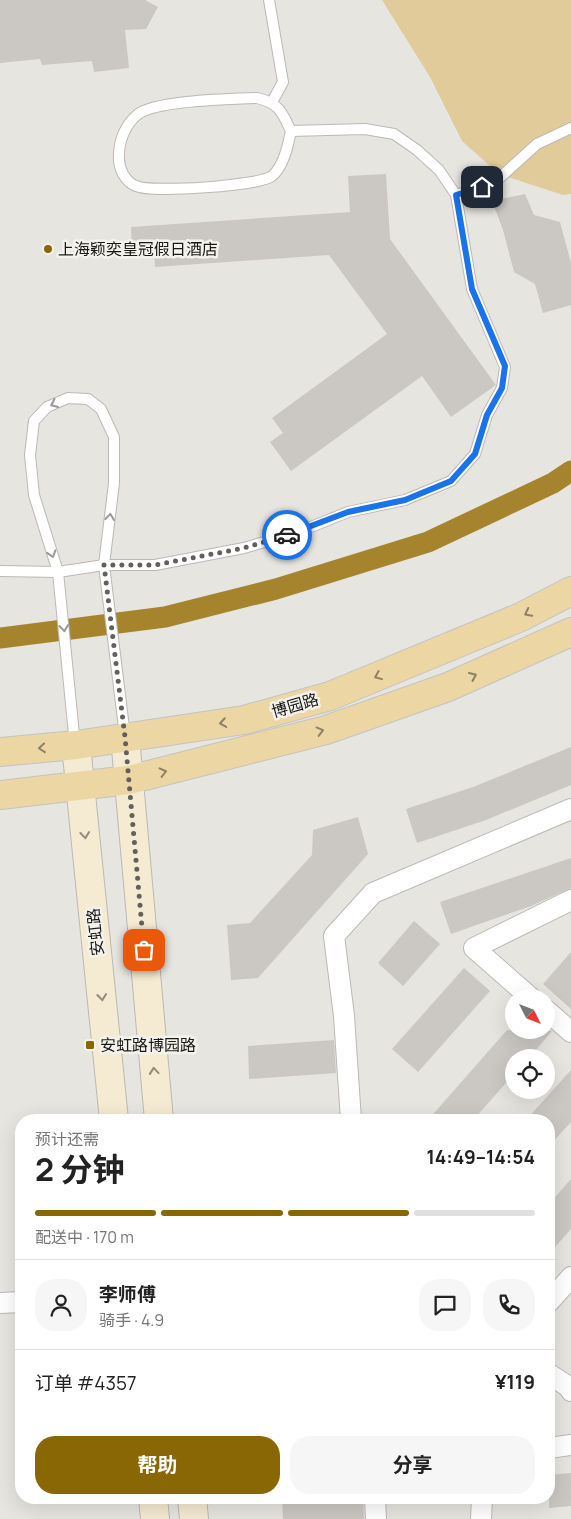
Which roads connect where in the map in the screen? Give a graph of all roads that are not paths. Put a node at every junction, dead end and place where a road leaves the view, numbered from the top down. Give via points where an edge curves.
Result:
1 (269, 0) edge
2 (272, 102) junction
3 (571, 128) edge
4 (291, 131) junction
5 (456, 195) junction
6 (104, 565) junction
7 (0, 571) edge
8 (58, 572) junction
9 (571, 591) edge
10 (571, 632) edge
11 (125, 737) junction
12 (76, 745) junction
13 (0, 752) edge
14 (128, 780) junction
15 (80, 787) junction
16 (0, 795) edge
17 (571, 809) edge
18 (571, 900) edge
19 (522, 989) edge
20 (555, 1018) edge
21 (571, 1032) edge
22 (113, 1114) edge
23 (158, 1114) edge
24 (351, 1114) edge
25 (571, 1277) edge
26 (555, 1295) edge
27 (15, 1302) edge
28 (0, 1303) edge
29 (555, 1378) edge
30 (571, 1391) edge
31 (571, 1445) edge
32 (555, 1447) edge
33 (154, 1504) edge
34 (193, 1504) edge
35 (375, 1504) edge
36 (482, 1504) edge
37 (155, 1519) edge
38 (194, 1519) edge
39 (376, 1519) edge
40 (481, 1519) edge

1 - 2 lane via 283,82
2 - 4 lane via 283,114
2 - 4 lane via 257,98 205,100 157,107 138,114 122,134 118,157 124,176 135,186 151,190 249,184 272,177 281,164
3 - 5 lane via 537,144 494,182
4 - 5 lane via 365,129 394,134 439,170
5 - 6 lane via 472,289 505,366 502,388 487,415 475,454 451,481 405,500 348,512 301,531 244,548 155,565
6 - 8 lane
6 -> 8 lane via 114,483 114,437 101,409 88,399 68,398 47,407 34,421 30,455 34,495
6 - 11 lane
7 - 8 lane
8 -> 12 lane
9 -> 11 main road, 博园路 via 521,617 330,696 244,720
14 -> 10 main road, 博园路 via 326,730 448,687
11 - 12 main road, 博园路
11 - 14 main road
12 -> 13 main road, 博园路
12 - 15 main road, 安虹路
14 - 15 main road, 博园路
23 -> 14 main road
15 - 16 main road, 博园路
15 -> 22 main road, 安虹路
17 - 24 street via 373,893 334,936 344,1016
18 - 19 street via 474,948
20 - 21 street
25 - 26 street
27 - 28 street
29 - 30 street
31 - 32 street
33 - 37 main road
34 - 38 main road
35 - 39 street
36 - 40 street

